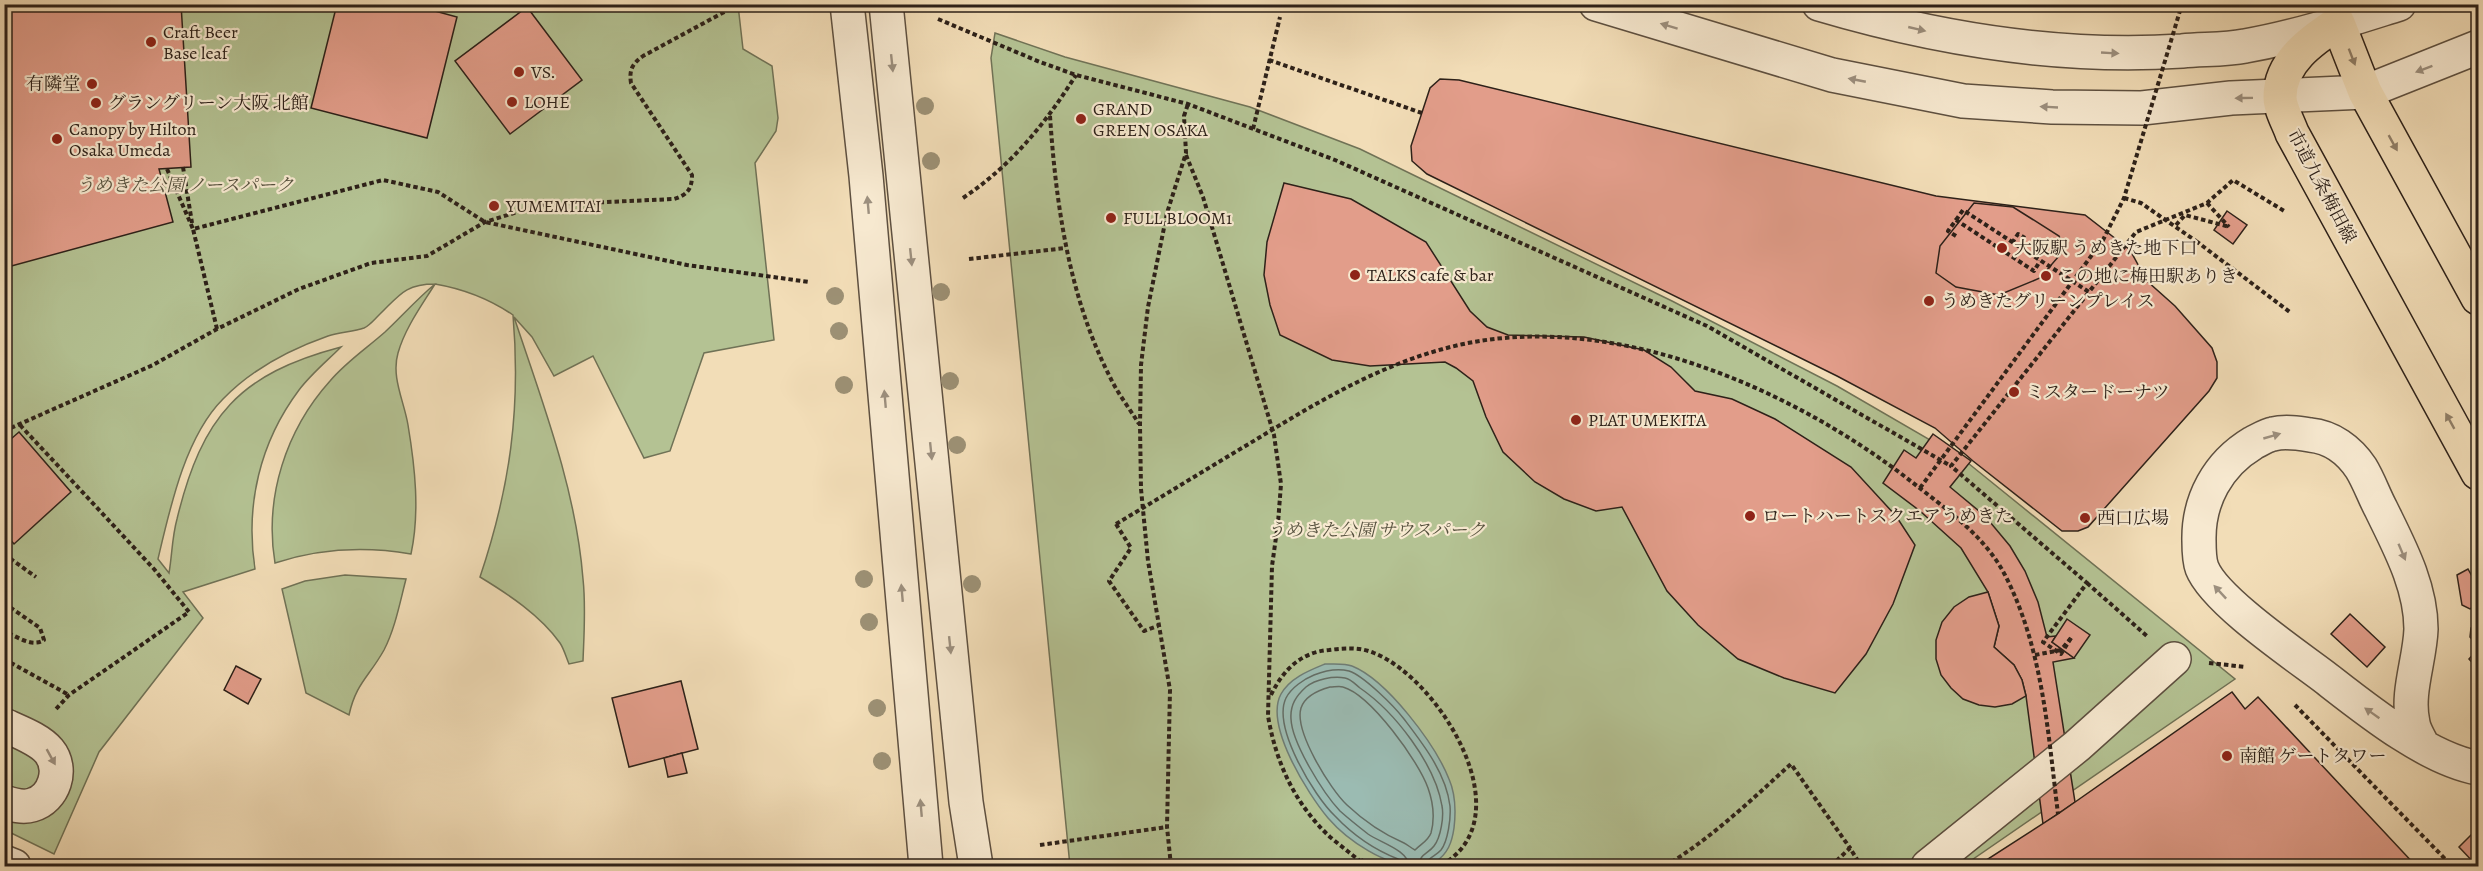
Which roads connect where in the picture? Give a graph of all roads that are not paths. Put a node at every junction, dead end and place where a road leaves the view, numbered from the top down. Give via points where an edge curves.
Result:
1 (847, 4) edge
2 (886, 4) edge
3 (1596, 4) edge
4 (1820, 4) edge
5 (2398, 4) edge
6 (2337, 14) edge
7 (2478, 47) edge
8 (2365, 92) junction
9 (2280, 97) junction
10 (2478, 298) edge
11 (2478, 473) edge
12 (2174, 659) road end
13 (4, 724) edge
14 (2422, 744) junction
15 (2478, 768) edge
16 (4, 802) edge
17 (4, 862) edge
18 (14, 867) edge
19 (926, 867) edge
20 (976, 867) edge
21 (1928, 867) edge

19 -> 1 street via 866,176
2 -> 20 street via 966,802
9 -> 3 street via 2142,108 1963,101 1832,75
4 -> 6 street via 1967,40 2134,54 2244,47
5 - 6 street
6 -> 8 main road
6 - 9 main road via 2288,68
7 -> 8 street
8 - 9 street
8 -> 10 main road
11 -> 9 main road, 市道九条梅田線 via 2296,142
12 - 21 street via 2077,746
13 -> 16 street via 51,753 57,777 44,800 31,806
14 -> 14 street via 2356,702 2246,616 2202,569 2199,533 2206,497 2228,462 2256,441 2272,434 2294,432 2318,436 2341,446 2360,467 2406,563 2418,604 2420,650 2411,707 2413,725
14 - 15 street via 2462,765
17 - 18 street

